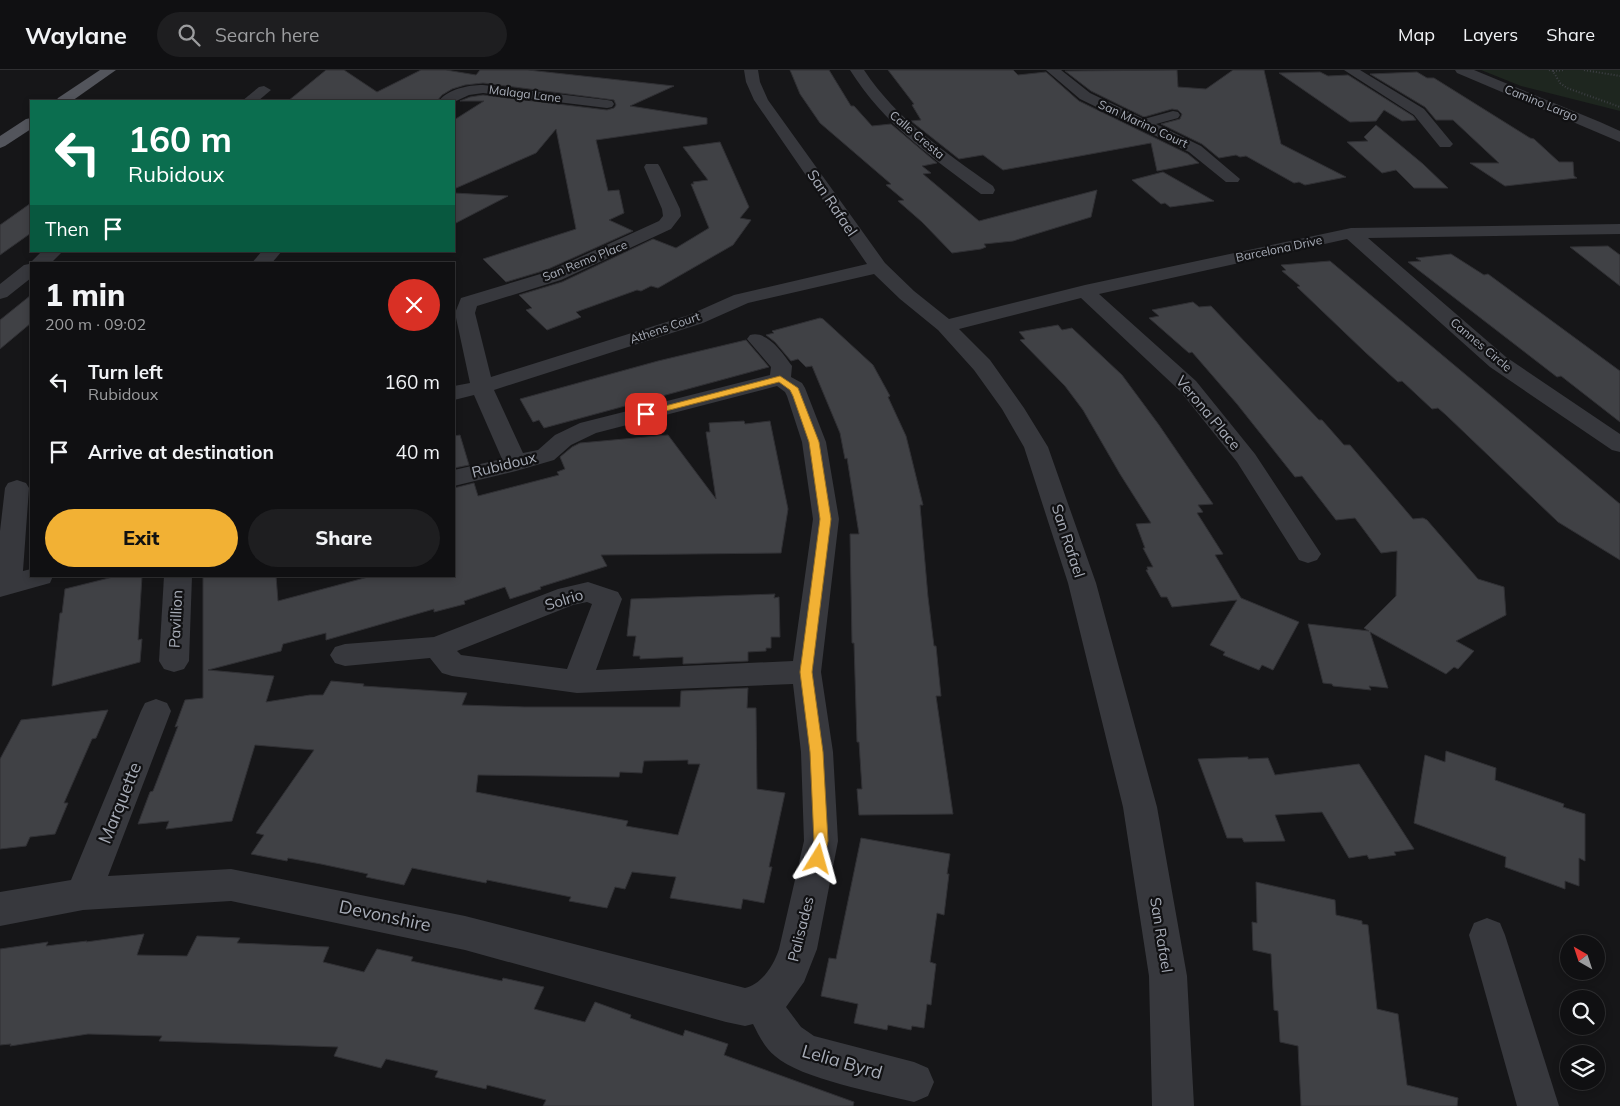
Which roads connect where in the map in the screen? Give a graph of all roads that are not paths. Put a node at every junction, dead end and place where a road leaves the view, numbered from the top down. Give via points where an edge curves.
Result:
1 (109, 70) edge
2 (752, 70) edge
3 (858, 70) edge
4 (1053, 70) edge
5 (1351, 70) edge
6 (1462, 70) edge
7 (264, 90) dead end
8 (64, 100) edge
9 (251, 100) edge
10 (448, 100) edge
11 (607, 104) dead end
12 (1173, 115) dead end
13 (30, 123) edge
14 (1141, 124) junction
15 (1620, 137) edge
16 (0, 143) edge
17 (1445, 144) dead end
18 (652, 167) dead end
19 (1232, 178) dead end
20 (987, 190) dead end
21 (1620, 229) edge
22 (1350, 233) junction
23 (53, 252) edge
24 (272, 252) edge
25 (40, 262) edge
26 (262, 262) edge
27 (878, 267) junction
28 (30, 270) edge
29 (1085, 291) junction
30 (0, 293) edge
31 (945, 326) junction
32 (757, 338) dead end
33 (780, 379) junction
34 (482, 388) junction
35 (455, 393) edge
36 (1620, 445) edge
37 (516, 464) junction
38 (455, 478) edge
39 (16, 488) edge
40 (1308, 554) dead end
41 (36, 577) edge
42 (178, 577) edge
43 (4, 586) edge
44 (437, 648) junction
45 (345, 654) dead end
46 (174, 661) dead end
47 (806, 672) junction
48 (577, 682) junction
49 (156, 711) dead end
50 (83, 894) junction
51 (0, 909) edge
52 (1487, 935) dead end
53 (763, 1003) junction
54 (914, 1082) dead end
55 (1173, 1106) edge
56 (1538, 1106) edge

1 - 8 main road
2 - 27 street, San Rafael via 761,100
3 - 20 street, Calle Cresta via 887,109 921,140
4 - 14 street, San Marino Court via 1085,96
5 - 17 street via 1419,112
6 - 15 street, Camino Largo
7 - 9 street
10 - 11 street, Malaga Lane via 470,89
12 - 14 street
13 - 16 main road
14 - 19 street, San Marino Court via 1195,149
18 - 34 street, San Remo Place via 671,209 672,216 665,225 554,276 468,302 465,313
21 - 22 street, Barcelona Drive
22 - 29 street, Barcelona Drive
22 - 36 street, Cannes Circle via 1498,362
23 - 25 street
24 - 26 street
27 - 31 street, San Rafael
27 - 34 street, Athens Court via 741,299 696,319
28 - 30 street
29 - 31 street, Barcelona Drive
29 - 40 street, Verona Place via 1188,386 1247,459
31 - 55 street, San Rafael via 982,365 1036,447 1082,583 1140,807 1168,976
32 - 33 street via 779,362 782,370
33 - 37 street, Rubidoux via 588,428 563,440 546,454
33 - 47 street, Palisades via 794,388 814,442 826,519
34 - 35 street, Athens Court
34 - 37 street
37 - 38 street, Rubidoux
39 - 43 street
41 - 43 street
42 - 46 street, Pavillion
44 - 45 street, Solrio
44 - 48 street via 452,665
44 - 48 street, Solrio via 568,596 588,592 608,599
47 - 48 street
47 - 53 street, Palisades via 817,752 821,841 794,962 779,987
49 - 50 street, Marquette
50 - 51 street, Devonshire
50 - 53 street, Devonshire via 231,884 465,933 726,1004 744,1007
52 - 56 street
53 - 54 street, Lelia Byrd via 784,1039 796,1049

